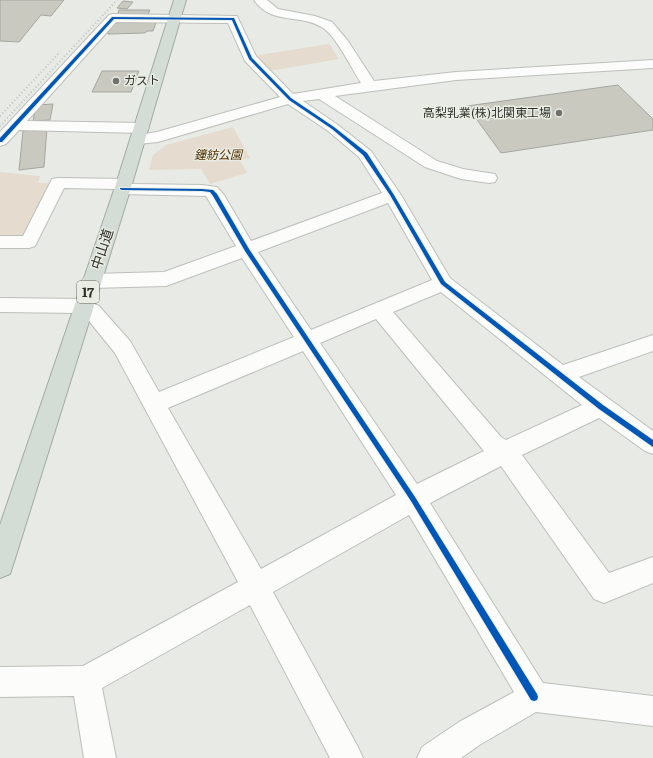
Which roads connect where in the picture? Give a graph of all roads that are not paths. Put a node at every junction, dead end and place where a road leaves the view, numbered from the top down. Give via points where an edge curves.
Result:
1 (180, 0) edge
2 (260, 0) edge
3 (173, 19) junction
4 (653, 64) edge
5 (370, 86) junction
6 (320, 93) junction
7 (290, 99) junction
8 (14, 125) junction
9 (139, 134) junction
10 (0, 141) edge
11 (489, 178) dead end
12 (123, 186) junction
13 (392, 195) junction
14 (0, 242) edge
15 (247, 250) junction
16 (92, 281) junction
17 (443, 283) junction
18 (0, 305) edge
19 (83, 306) junction
20 (380, 310) junction
21 (306, 341) junction
22 (653, 343) edge
23 (561, 375) junction
24 (154, 404) junction
25 (601, 406) junction
26 (653, 444) edge
27 (505, 452) junction
28 (414, 499) junction
29 (0, 565) edge
30 (653, 570) edge
31 (255, 586) junction
32 (86, 681) junction
33 (0, 682) edge
34 (534, 697) junction
35 (653, 711) edge
36 (100, 758) edge
37 (347, 758) edge
38 (433, 758) edge

1 - 3 highway, 中山道 / 17
2 - 5 street via 268,9 277,13 328,25
3 - 7 street via 233,19 250,58
3 - 8 street via 113,18
3 - 9 highway, 中山道 / 17
4 - 5 street via 456,76
5 - 6 street
6 - 7 street
6 - 11 street via 431,164 461,174
7 - 9 street via 158,137
7 - 13 street via 333,128 365,154
8 - 9 street
8 - 10 street
9 - 12 highway, 中山道 / 17
12 - 14 street via 58,182 29,242
12 - 15 street via 211,191
12 - 16 highway, 中山道 / 17
13 - 15 street
13 - 17 street
15 - 16 street via 166,279
15 - 21 street
16 - 19 highway, 中山道 / 17
17 - 20 street
17 - 23 street
18 - 19 street
19 - 24 street via 92,311 123,347
19 - 29 highway, 中山道 / 17
20 - 21 street
20 - 27 street via 493,444
21 - 24 street
21 - 28 street
22 - 23 street
23 - 25 street
24 - 31 street
25 - 26 street
25 - 27 street
27 - 28 street
27 - 30 street via 604,589
28 - 31 street
28 - 34 street
31 - 32 street
31 - 37 street
32 - 33 street
32 - 36 street
34 - 35 street
34 - 38 street via 470,733

